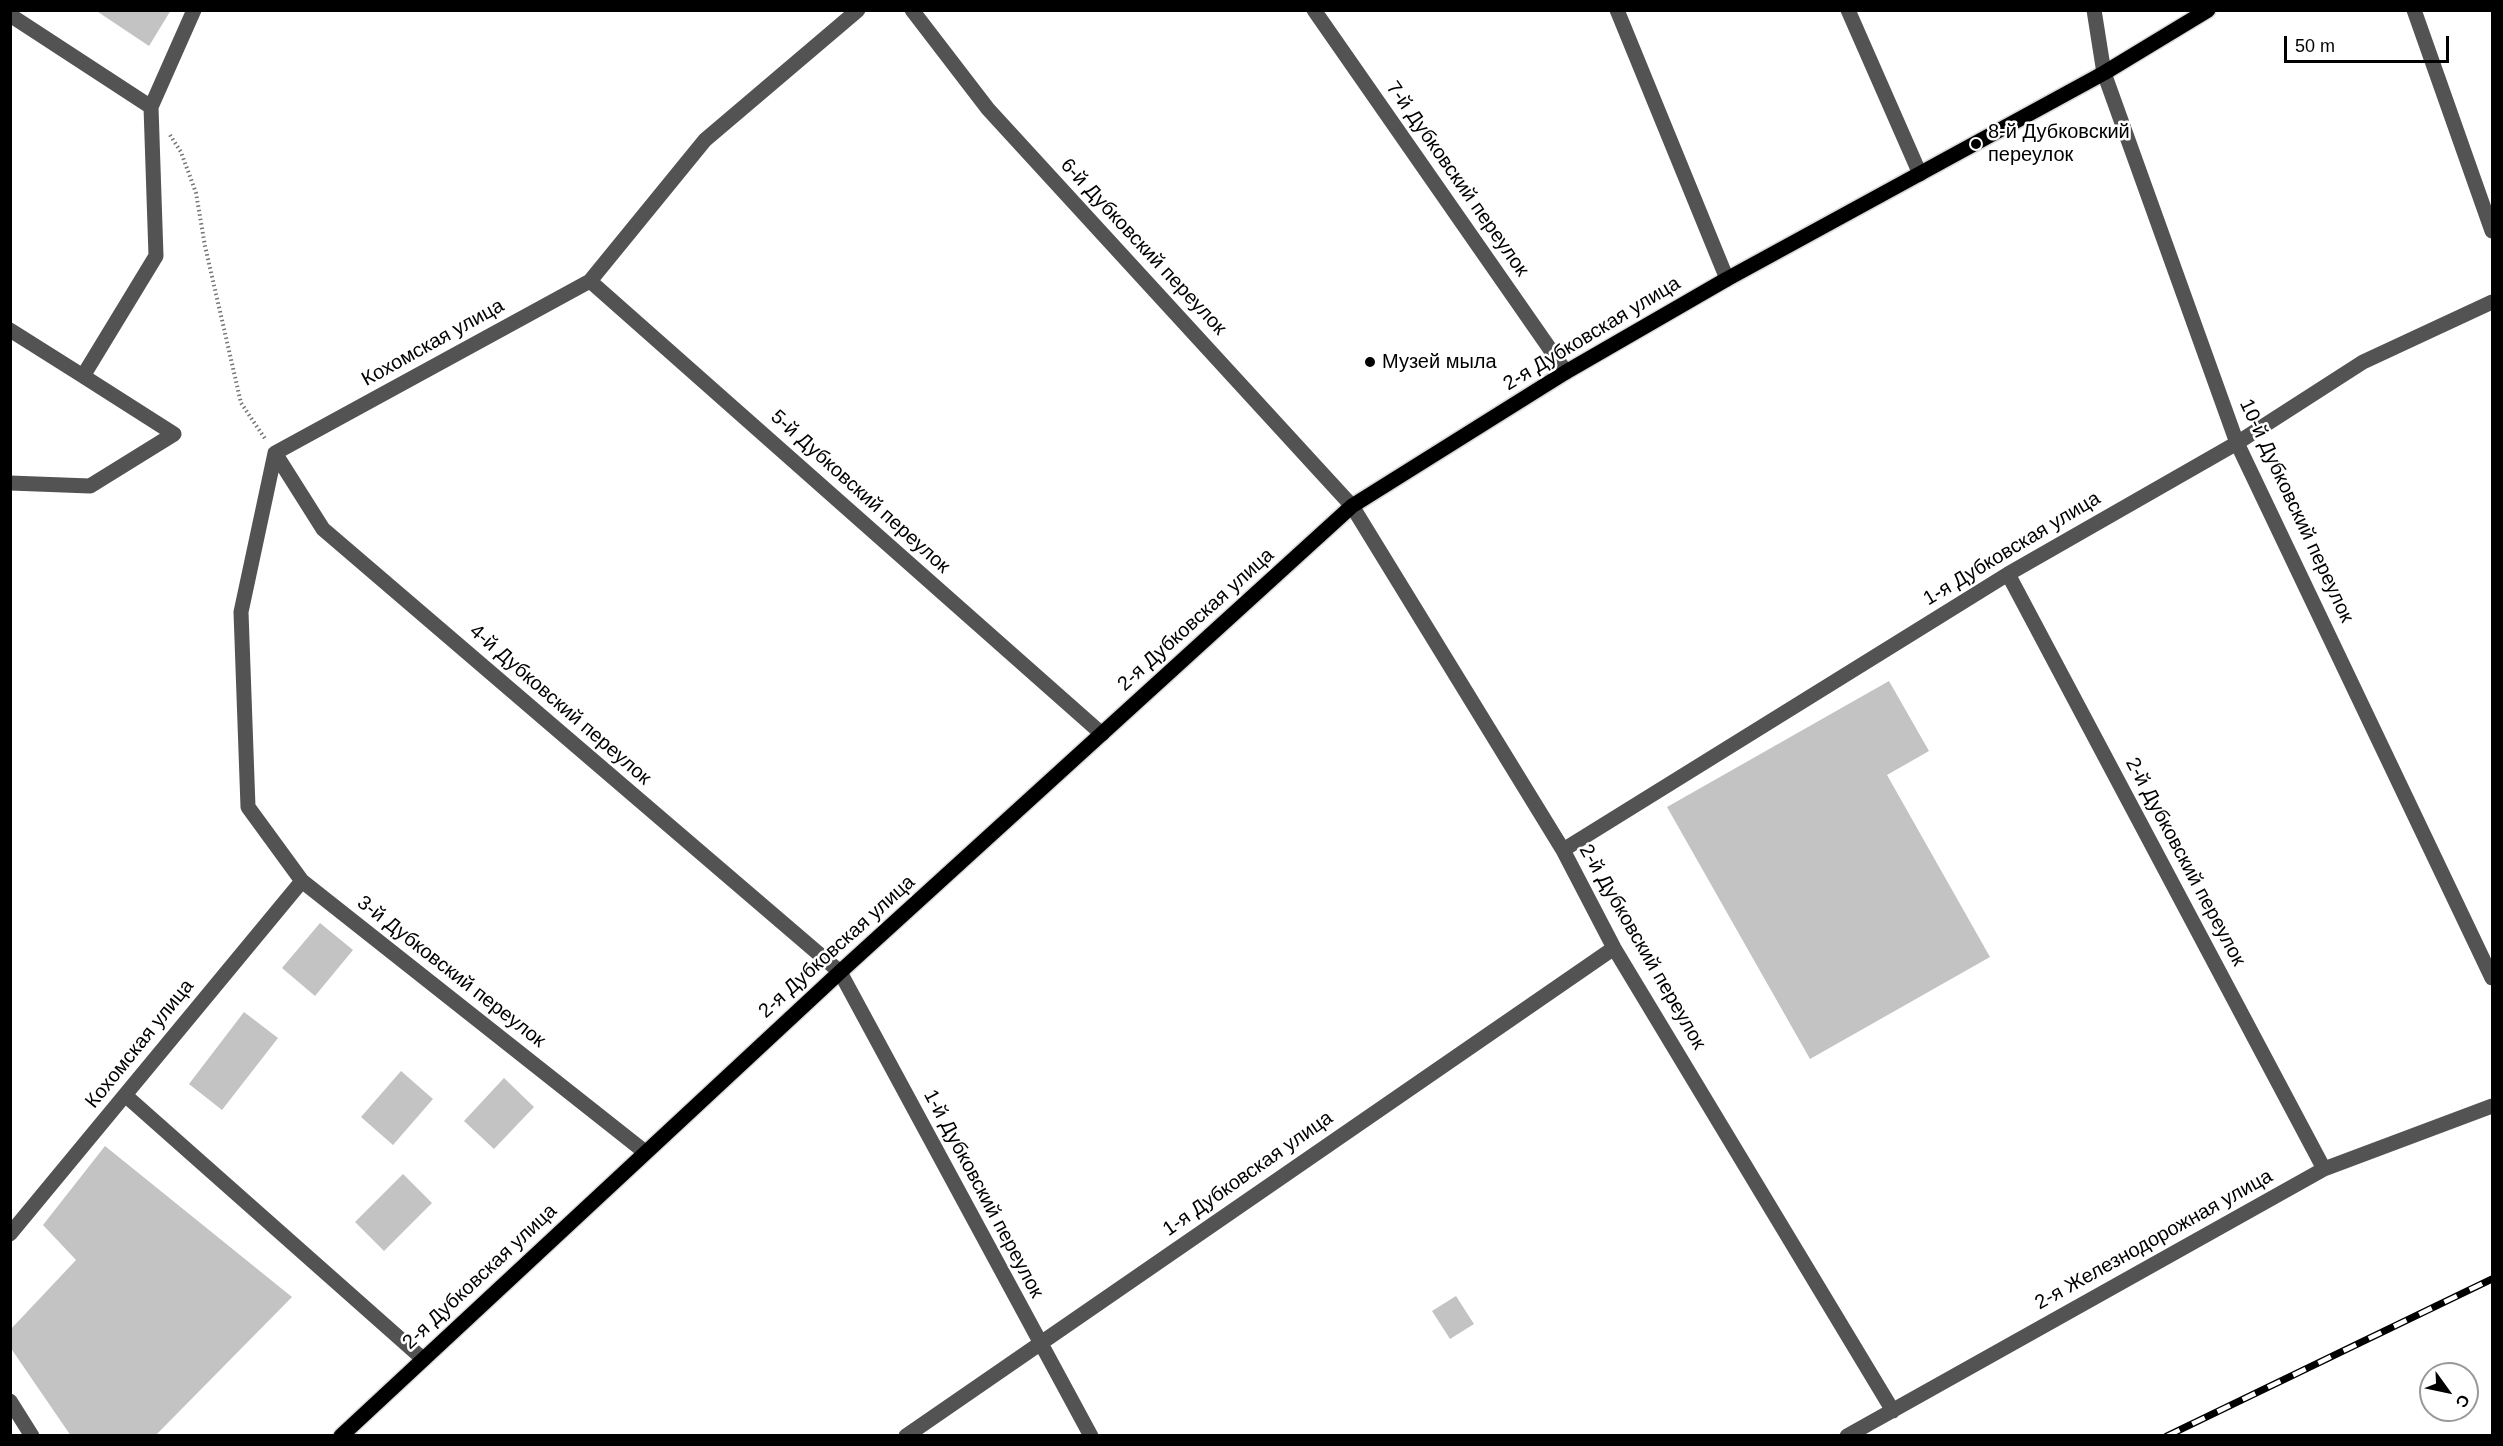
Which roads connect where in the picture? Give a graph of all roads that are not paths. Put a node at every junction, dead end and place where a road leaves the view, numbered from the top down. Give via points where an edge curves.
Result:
1 (194, 10) edge
2 (858, 10) edge
3 (912, 10) edge
4 (1314, 10) edge
5 (1617, 10) edge
6 (1848, 10) edge
7 (2094, 10) edge
8 (2208, 10) edge
9 (2414, 10) edge
10 (10, 15) edge
11 (2104, 73) junction
12 (151, 107) junction
13 (1920, 174) junction
14 (2493, 231) edge
15 (1727, 279) junction
16 (591, 281) junction
17 (2493, 302) edge
18 (10, 330) edge
19 (1566, 372) junction
20 (83, 376) junction
21 (2237, 443) junction
22 (274, 453) junction
23 (10, 483) edge
24 (1352, 506) junction
25 (2008, 574) junction
26 (1102, 734) junction
27 (1563, 850) junction
28 (302, 881) junction
29 (1614, 948) junction
30 (840, 972) junction
31 (2493, 978) edge
32 (125, 1095) junction
33 (2493, 1106) edge
34 (645, 1152) junction
35 (2324, 1169) junction
36 (10, 1234) edge
37 (1040, 1342) junction
38 (423, 1359) junction
39 (10, 1401) edge
40 (1893, 1411) junction
41 (32, 1436) edge
42 (341, 1436) edge
43 (906, 1436) edge
44 (1091, 1436) edge
45 (1847, 1436) edge

1 - 12 street
2 - 16 street, Кохомская улица via 705,140
3 - 24 street, 6-й Дубковский переулок via 988,110
4 - 19 street, 7-й Дубковский переулок
5 - 15 street
6 - 13 street
7 - 11 street, 10-й Дубковский переулок
8 - 11 main road, 2-я Дубковская улица
9 - 14 street
10 - 12 street
11 - 13 main road, 2-я Дубковская улица
11 - 21 street, 10-й Дубковский переулок
12 - 20 street via 156,256
13 - 15 main road, 2-я Дубковская улица
15 - 19 main road, 2-я Дубковская улица
16 - 22 street, Кохомская улица
16 - 26 street, 5-й Дубковский переулок
17 - 21 street, 1-я Дубковская улица via 2364,362
18 - 20 street
19 - 24 main road, 2-я Дубковская улица
20 - 23 street via 174,434 90,486
21 - 25 street, 1-я Дубковская улица
21 - 31 street, 10-й Дубковский переулок
22 - 28 street, 3-й Дубковский переулок via 241,612 248,807
22 - 30 street, 4-й Дубковский переулок via 323,529
24 - 26 main road, 2-я Дубковская улица
24 - 27 street, 2-й Дубковский переулок
25 - 27 street, 1-я Дубковская улица
25 - 35 street, 2-й Дубковский переулок
26 - 30 main road, 2-я Дубковская улица
27 - 29 street, 2-й Дубковский переулок
28 - 32 street, Кохомская улица
28 - 34 street, 3-й Дубковский переулок
29 - 37 street, 1-я Дубковская улица
29 - 40 street, 2-й Дубковский переулок
30 - 34 main road, 2-я Дубковская улица
30 - 37 street, 1-й Дубковский переулок
32 - 36 street, Кохомская улица
32 - 38 street
33 - 35 street, 2-я Железнодорожная улица
34 - 38 main road, 2-я Дубковская улица
35 - 40 street, 2-я Железнодорожная улица
37 - 43 street, 1-я Дубковская улица
37 - 44 street, 1-й Дубковский переулок
38 - 42 main road, 2-я Дубковская улица
39 - 41 street
40 - 45 street, 2-я Железнодорожная улица

